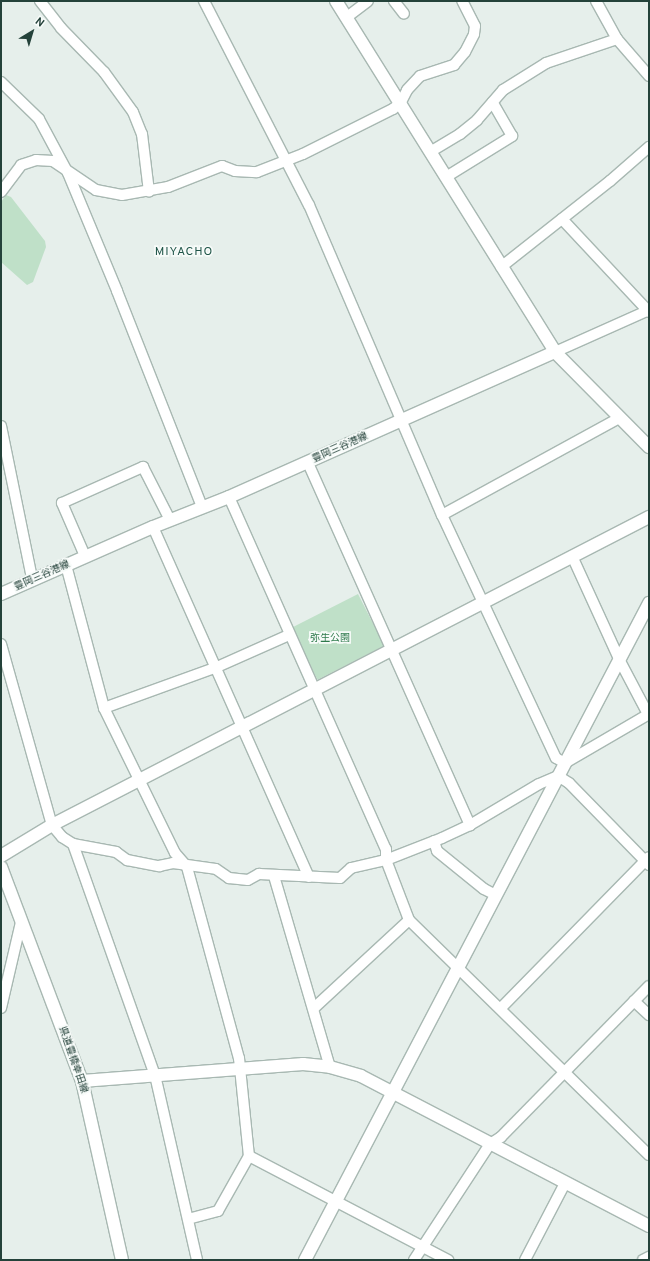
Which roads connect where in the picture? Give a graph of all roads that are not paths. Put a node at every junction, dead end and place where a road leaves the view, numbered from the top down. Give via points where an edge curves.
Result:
1 (40, 1) edge
2 (204, 1) edge
3 (336, 1) edge
4 (368, 1) edge
5 (394, 1) edge
6 (462, 1) edge
7 (596, 1) edge
8 (404, 14) dead end
9 (347, 17) junction
10 (617, 39) junction
11 (649, 76) edge
12 (1, 82) edge
13 (401, 102) junction
14 (492, 102) junction
15 (649, 147) edge
16 (430, 152) junction
17 (286, 160) junction
18 (68, 173) junction
19 (446, 177) junction
20 (1, 192) edge
21 (149, 192) junction
22 (562, 219) junction
23 (502, 267) junction
24 (649, 311) edge
25 (555, 352) junction
26 (619, 418) junction
27 (403, 420) junction
28 (1, 426) edge
29 (649, 447) edge
30 (308, 463) junction
31 (229, 497) junction
32 (202, 507) junction
33 (442, 516) junction
34 (649, 517) edge
35 (170, 520) junction
36 (153, 527) junction
37 (86, 556) junction
38 (572, 556) junction
39 (66, 565) junction
40 (32, 579) junction
41 (1, 594) edge
42 (484, 601) junction
43 (649, 603) edge
44 (289, 635) junction
45 (1, 644) edge
46 (391, 650) junction
47 (620, 661) junction
48 (217, 667) junction
49 (314, 690) junction
50 (104, 708) junction
51 (648, 714) edge
52 (243, 727) junction
53 (565, 763) junction
54 (558, 776) junction
55 (139, 781) junction
56 (52, 825) junction
57 (470, 825) junction
58 (434, 841) junction
59 (73, 844) junction
60 (1, 856) edge
61 (386, 860) junction
62 (648, 861) edge
63 (187, 867) junction
64 (1, 868) edge
65 (274, 876) junction
66 (309, 877) junction
67 (496, 895) junction
68 (409, 920) junction
69 (21, 922) junction
70 (458, 967) junction
71 (649, 986) edge
72 (634, 1001) junction
73 (1, 1008) edge
74 (314, 1008) junction
75 (501, 1008) junction
76 (649, 1015) edge
77 (330, 1067) junction
78 (240, 1068) junction
79 (564, 1071) junction
80 (155, 1075) junction
81 (82, 1081) junction
82 (393, 1092) junction
83 (490, 1144) junction
84 (649, 1155) edge
85 (249, 1156) junction
86 (565, 1183) junction
87 (336, 1202) junction
88 (188, 1219) junction
89 (649, 1226) edge
90 (423, 1246) junction
91 (649, 1257) edge
92 (122, 1260) edge
93 (197, 1260) edge
94 (305, 1260) edge
95 (414, 1260) edge
96 (448, 1260) edge
97 (525, 1260) edge
98 (643, 1260) edge

1 - 21 street via 61,28 104,72 133,112 142,134
2 - 17 street
3 - 9 street
4 - 9 street
5 - 8 street
6 - 13 street via 475,26 465,52 454,64 420,76 407,90
7 - 10 street
9 - 13 street
10 - 11 street
10 - 14 street via 551,61 509,86
12 - 18 street via 40,118
13 - 16 street
13 - 17 street via 340,136
14 - 16 street via 460,134
14 - 19 street via 512,136
15 - 22 street
16 - 19 street
17 - 21 street via 257,172 235,171 222,166
17 - 27 street via 341,276
18 - 20 street via 53,161 30,162 16,170
18 - 21 street via 106,194
18 - 32 street
19 - 23 street
22 - 23 street
22 - 24 street
23 - 25 street
24 - 25 street
25 - 26 street
25 - 27 street, 豊岡三谷港線
26 - 29 street
26 - 33 street
27 - 30 street, 豊岡三谷港線
27 - 33 street
28 - 40 street
30 - 31 street, 豊岡三谷港線
30 - 46 street
31 - 32 street, 豊岡三谷港線
31 - 44 street
32 - 35 street, 豊岡三谷港線
33 - 42 street
34 - 38 street
35 - 36 street, 豊岡三谷港線
35 - 37 street via 144,467 62,503
36 - 37 street, 豊岡三谷港線
36 - 48 street
37 - 39 street, 豊岡三谷港線
38 - 42 street
38 - 47 street
39 - 40 street, 豊岡三谷港線
39 - 50 street
40 - 41 street, 豊岡三谷港線
42 - 46 street
42 - 53 street via 556,758
43 - 47 street
44 - 48 street
44 - 49 street
45 - 56 street
46 - 49 street
46 - 57 street
47 - 51 street
47 - 53 street
48 - 50 street
48 - 52 street
49 - 52 street
49 - 61 street via 386,849
50 - 55 street
51 - 53 street
52 - 55 street
52 - 66 street
53 - 54 street
54 - 57 street via 516,796
54 - 62 street via 569,783
54 - 67 street
55 - 56 street
55 - 63 street via 175,854
56 - 59 street via 62,837
56 - 60 street
57 - 58 street
58 - 61 street
58 - 67 street via 437,851 484,889
59 - 63 street via 116,852 127,860 159,866 173,863
59 - 80 street
61 - 66 street via 351,868 340,878
61 - 68 street
62 - 75 street
63 - 65 street via 216,869 229,878 248,880 259,874
63 - 78 street
64 - 69 street, 県道豊橋幸田線
65 - 66 street
65 - 74 street
67 - 70 street
68 - 70 street
68 - 74 street
69 - 73 street
69 - 81 street, 県道豊橋幸田線
70 - 75 street
70 - 82 street
71 - 72 street
72 - 76 street
72 - 79 street
74 - 77 street
75 - 79 street
77 - 78 street via 303,1064
77 - 82 street via 361,1076
78 - 80 street
78 - 85 street
79 - 83 street via 500,1137
79 - 84 street
80 - 81 street
80 - 88 street
81 - 92 street, 県道豊橋幸田線
82 - 83 street
82 - 87 street
83 - 86 street
83 - 90 street
85 - 87 street
85 - 88 street via 218,1211
86 - 89 street
86 - 97 street
87 - 90 street
87 - 94 street
88 - 93 street
90 - 95 street
90 - 96 street
91 - 98 street

